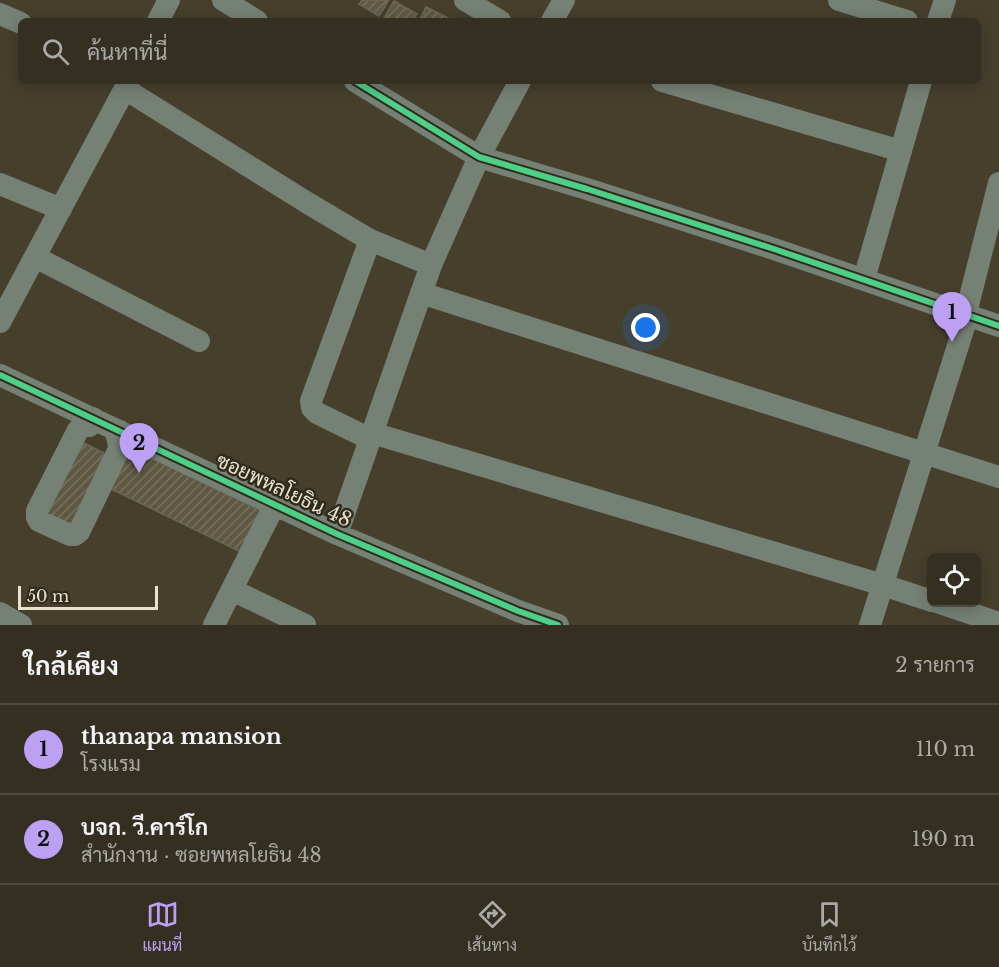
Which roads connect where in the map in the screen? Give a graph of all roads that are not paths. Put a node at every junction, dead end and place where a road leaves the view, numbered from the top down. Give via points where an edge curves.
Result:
1 (169, 0) edge
2 (223, 0) edge
3 (465, 0) edge
4 (564, 0) edge
5 (839, 0) edge
6 (945, 0) edge
7 (0, 14) edge
8 (160, 18) edge
9 (252, 18) edge
10 (495, 18) edge
11 (554, 18) edge
12 (897, 18) edge
13 (939, 18) edge
14 (18, 22) edge
15 (360, 84) edge
16 (518, 84) edge
17 (672, 84) edge
18 (920, 84) edge
19 (127, 85) edge
20 (901, 151) junction
21 (479, 157) junction
22 (999, 183) edge
23 (0, 184) edge
24 (60, 209) junction
25 (370, 240) junction
26 (35, 256) junction
27 (431, 265) junction
28 (864, 279) junction
29 (421, 293) junction
30 (967, 314) junction
31 (0, 322) edge
32 (999, 326) edge
33 (199, 340) dead end
34 (0, 375) edge
35 (93, 418) junction
36 (120, 431) junction
37 (371, 436) junction
38 (924, 453) junction
39 (999, 477) edge
40 (275, 504) junction
41 (337, 534) junction
42 (883, 585) junction
43 (232, 590) junction
44 (927, 599) edge
45 (949, 607) edge
46 (0, 614) edge
47 (515, 618) edge
48 (999, 623) edge
49 (21, 625) edge
50 (214, 625) edge
51 (305, 625) edge
52 (558, 625) edge
53 (870, 625) edge

1 - 8 street
2 - 9 street
3 - 10 street
4 - 11 street
5 - 12 street
6 - 13 street
7 - 14 street
15 - 21 street
16 - 21 street
17 - 20 street
18 - 20 street
19 - 24 street
19 - 25 street
20 - 28 street
21 - 27 street
21 - 28 street
22 - 30 street
23 - 24 street
24 - 26 street
25 - 27 street
25 - 37 street via 311,401 317,413
26 - 31 street
26 - 33 street
27 - 29 street
28 - 30 street
29 - 37 street
29 - 38 street
30 - 32 street
30 - 38 street
34 - 35 street, ซอยพหลโยธิน 48
35 - 36 street, ซอยพหลโยธิน 48
35 - 36 street via 89,426 78,430 37,511 39,521 70,535 79,532 119,448
36 - 40 street, ซอยพหลโยธิน 48
37 - 41 street
37 - 42 street
38 - 39 street
38 - 42 street
40 - 41 street, ซอยพหลโยธิน 48
40 - 43 street
41 - 47 street, ซอยพหลโยธิน 48
42 - 44 street
42 - 53 street
43 - 50 street
43 - 51 street
45 - 48 street
46 - 49 street
47 - 52 street, ซอยพหลโยธิน 48

